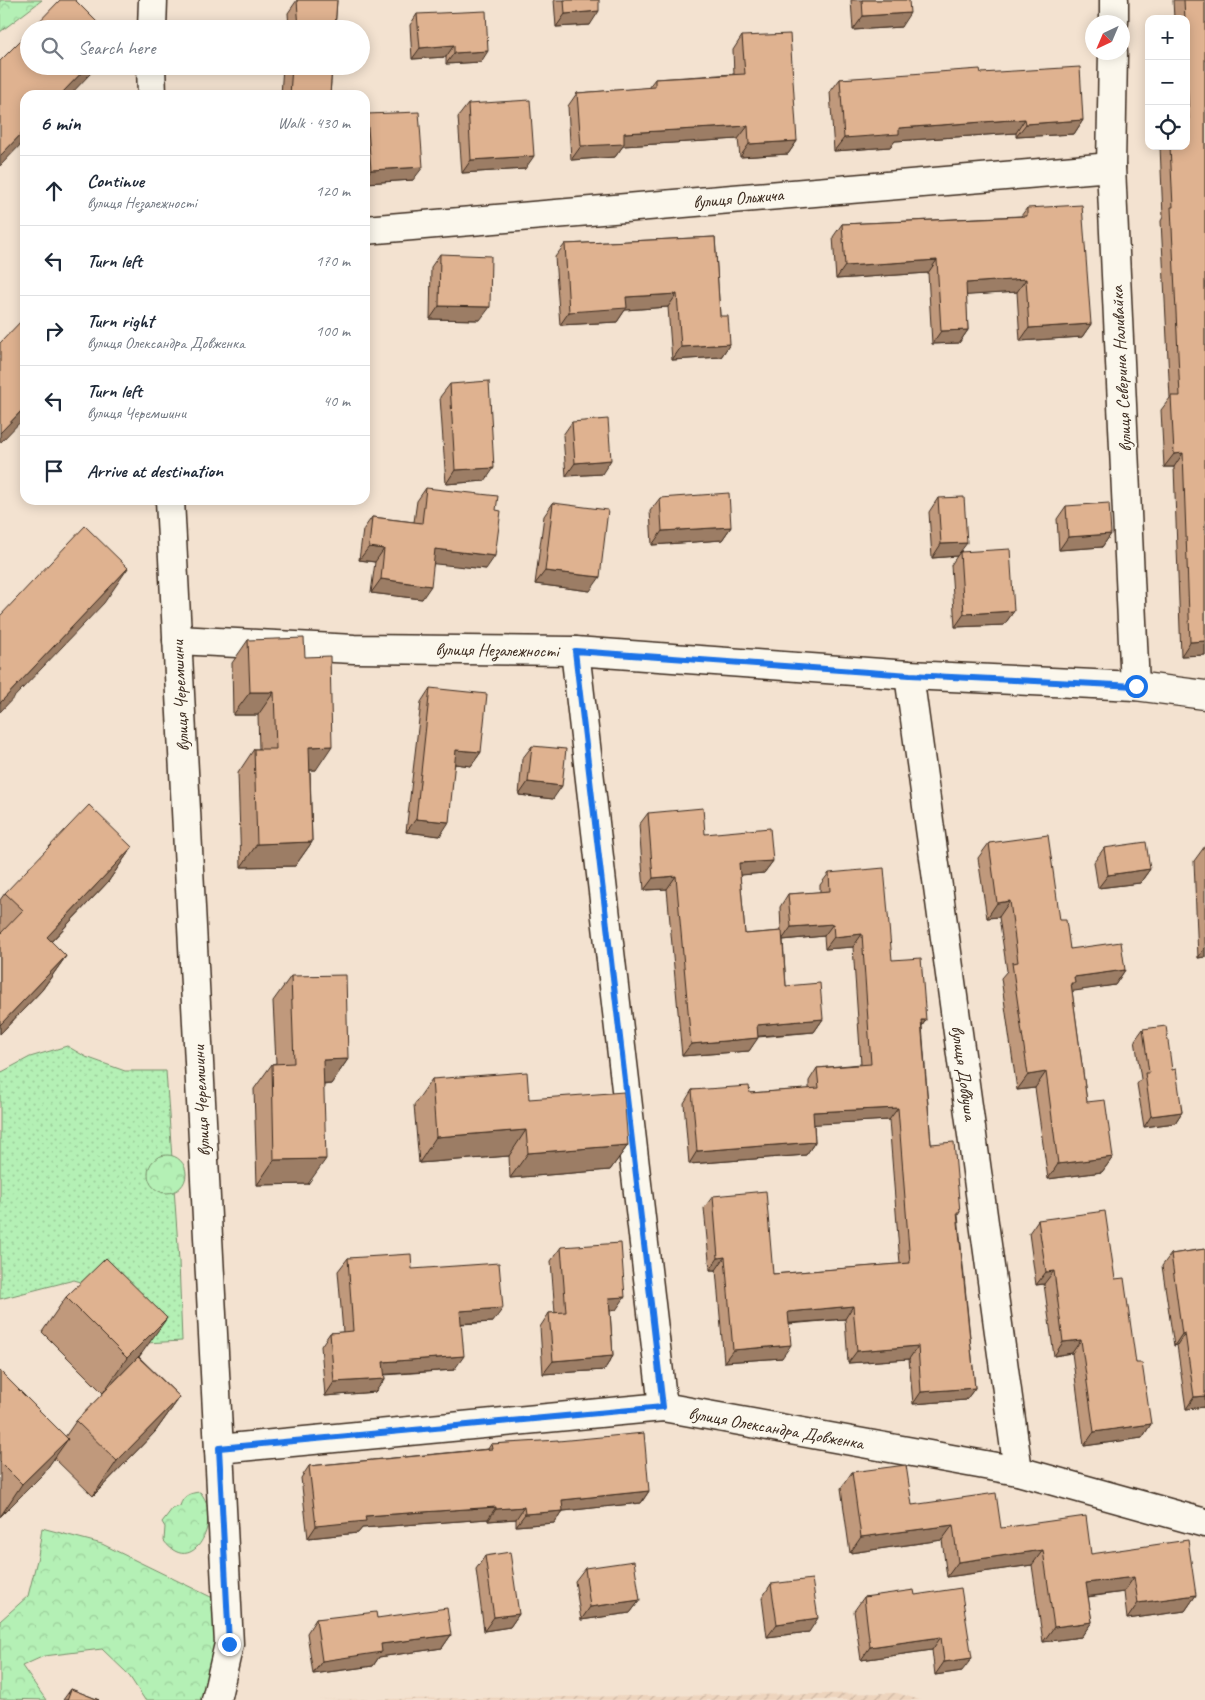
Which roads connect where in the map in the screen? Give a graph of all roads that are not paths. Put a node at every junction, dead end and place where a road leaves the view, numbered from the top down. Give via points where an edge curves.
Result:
1 (153, 0) edge
2 (1114, 0) edge
3 (1114, 15) edge
4 (152, 20) edge
5 (1113, 60) edge
6 (151, 75) edge
7 (152, 90) edge
8 (1111, 167) junction
9 (370, 230) edge
10 (170, 505) edge
11 (177, 640) junction
12 (575, 651) junction
13 (910, 675) junction
14 (1136, 686) junction
15 (1205, 695) edge
16 (663, 1407) junction
17 (219, 1448) junction
18 (1018, 1471) junction
19 (1205, 1523) edge
20 (216, 1700) edge

1 - 4 street
2 - 3 street
5 - 8 street, вулиця Северина Наливайка
6 - 7 street
8 - 9 street, вулиця Ольжича
8 - 14 street, вулиця Северина Наливайка
10 - 11 street, вулиця Черемшини
11 - 12 street, вулиця Незалежності via 354,649
11 - 17 street, вулиця Черемшини
12 - 13 street, вулиця Незалежності
12 - 16 street
13 - 14 street, вулиця Незалежності
13 - 18 street, вулиця Довбуша
14 - 15 street, вулиця Незалежності
16 - 17 street, вулиця Олександра Довженка
16 - 18 street, вулиця Олександра Довженка
17 - 20 street, вулиця Черемшини via 229,1644
18 - 19 street, вулиця Олександра Довженка

